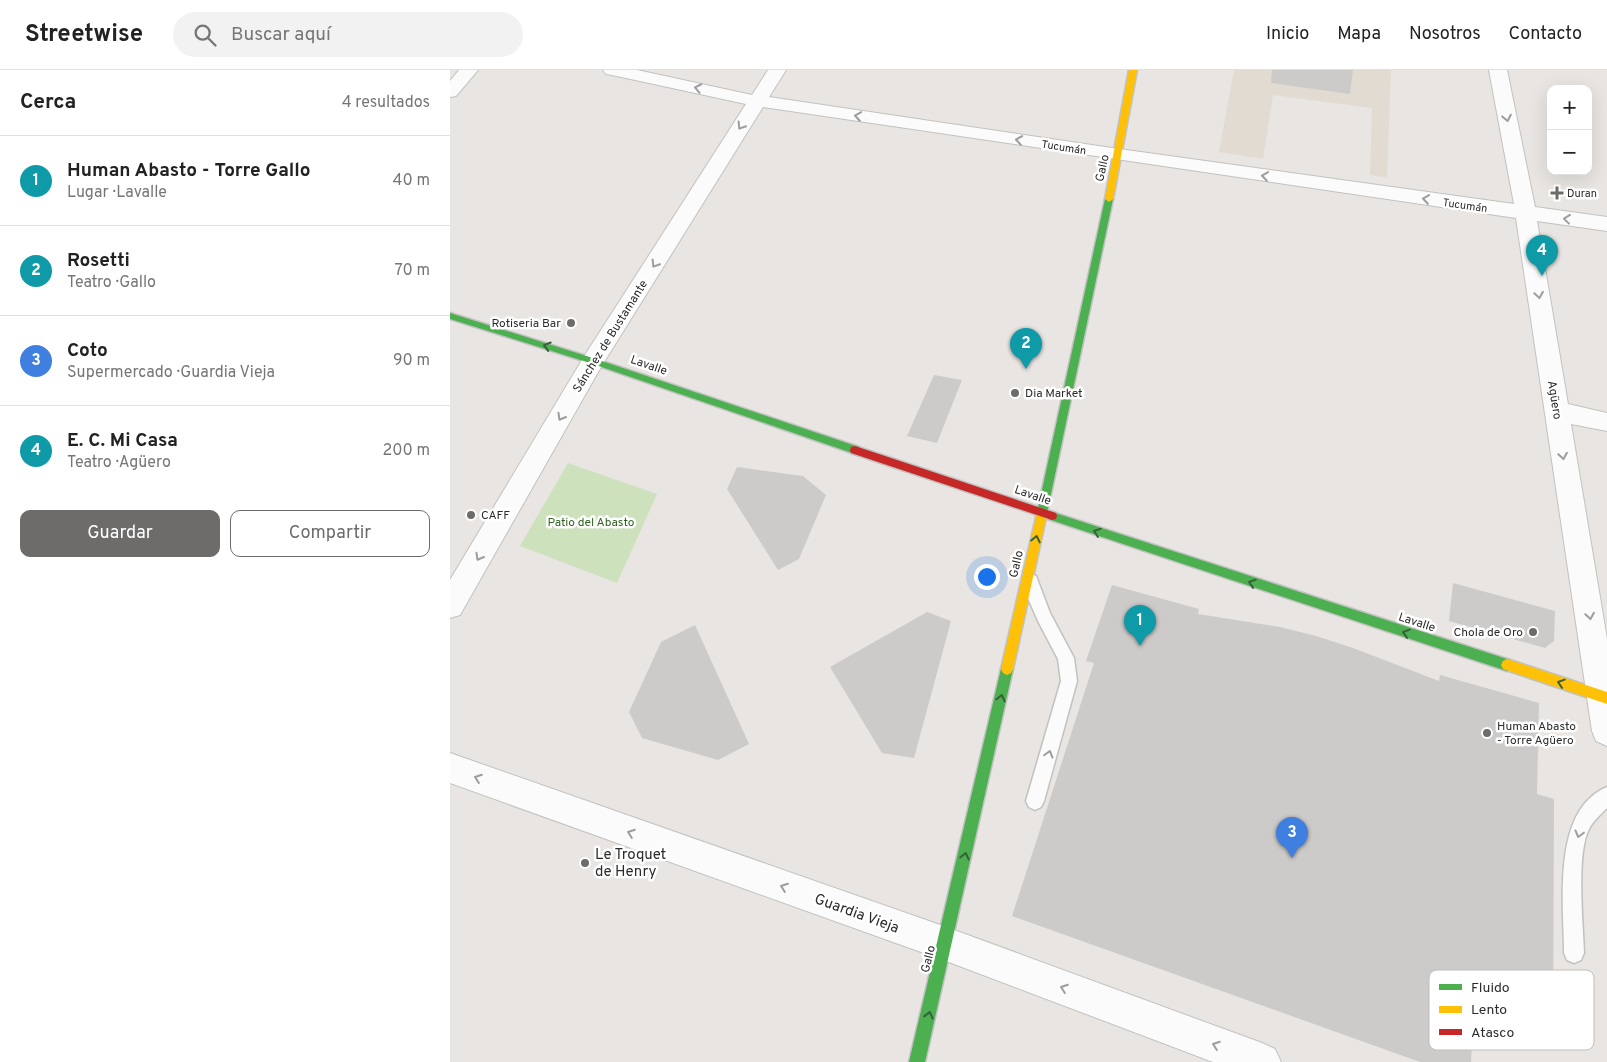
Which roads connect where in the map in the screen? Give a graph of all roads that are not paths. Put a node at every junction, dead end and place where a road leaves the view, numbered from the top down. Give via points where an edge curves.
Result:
1 (470, 70) edge
2 (612, 70) edge
3 (777, 70) edge
4 (1133, 70) edge
5 (1498, 70) edge
6 (450, 92) edge
7 (758, 101) junction
8 (1119, 155) junction
9 (1526, 214) junction
10 (1607, 224) edge
11 (450, 316) edge
12 (593, 361) junction
13 (1556, 411) junction
14 (1607, 422) edge
15 (1042, 513) junction
16 (1030, 568) junction
17 (450, 606) edge
18 (1604, 697) edge
19 (1607, 731) edge
20 (450, 768) edge
21 (1607, 796) edge
22 (1035, 801) dead end
23 (946, 944) junction
24 (1574, 953) dead end
25 (917, 1062) edge
26 (1262, 1062) edge

1 - 6 street
7 -> 2 street, Tucumán
3 - 7 street, Sánchez de Bustamante
4 - 8 street, Gallo
5 -> 9 street, Agüero
8 -> 7 street, Tucumán
7 -> 12 street, Sánchez de Bustamante
9 -> 8 street, Tucumán
8 - 15 street, Gallo
10 -> 9 street, Tucumán
9 -> 13 street, Agüero
12 -> 11 street, Lavalle
12 - 15 street, Lavalle
12 -> 17 street, Sánchez de Bustamante
13 - 14 street
13 -> 18 street, Agüero
16 -> 15 street, Gallo
18 -> 15 street, Lavalle
22 -> 16 lane via 1067,688 1069,670 1033,591
23 -> 16 street, Gallo
18 - 19 street, Agüero
23 -> 20 street, Guardia Vieja
21 -> 24 lane via 1589,812 1579,831 1574,863
25 -> 23 street, Gallo
26 -> 23 street, Guardia Vieja

